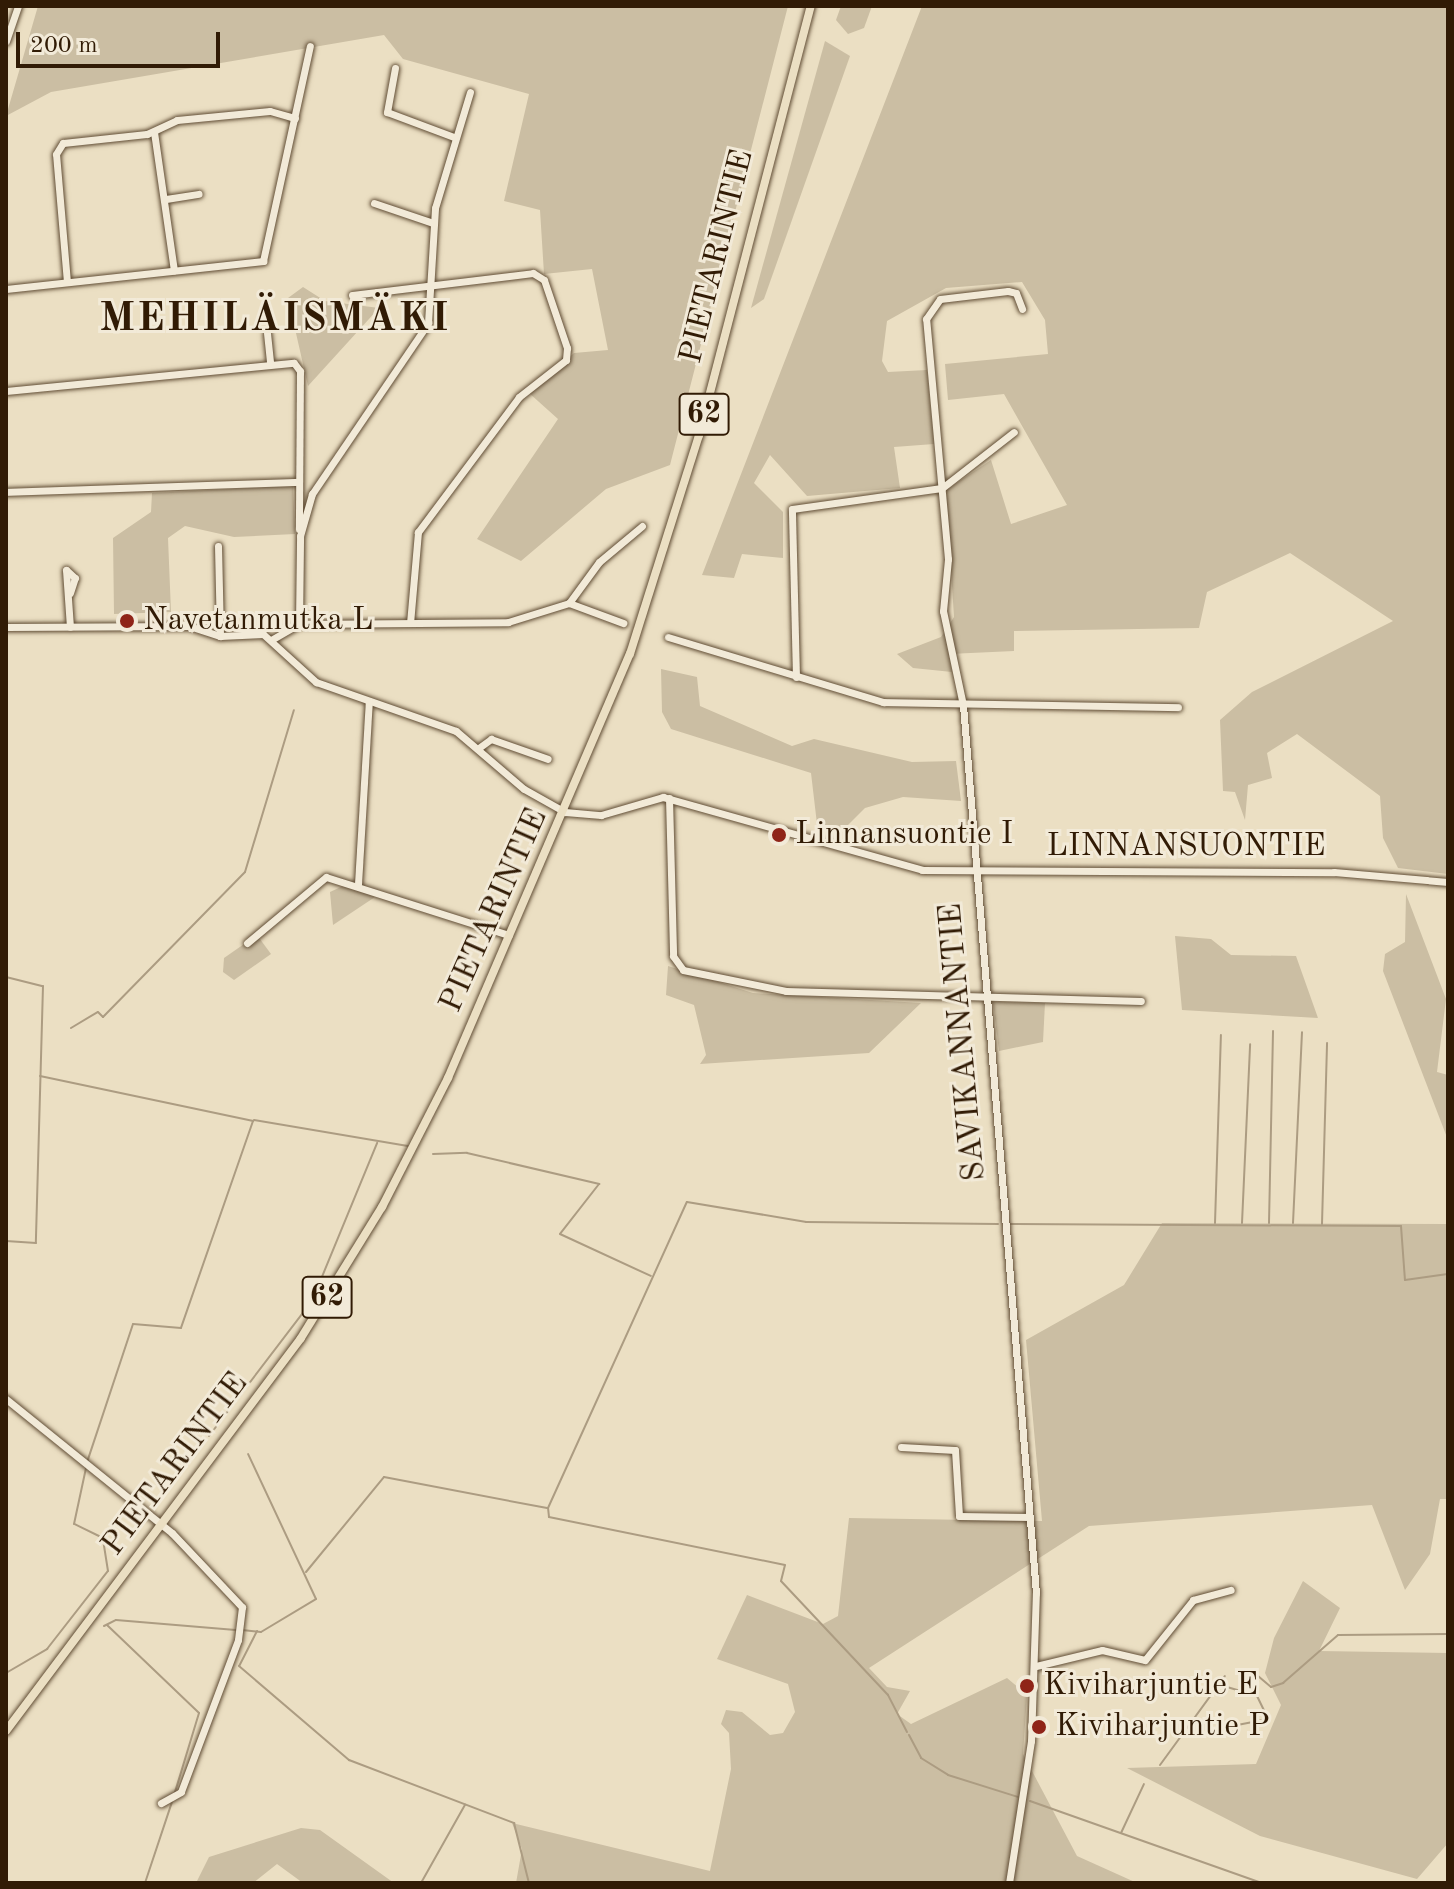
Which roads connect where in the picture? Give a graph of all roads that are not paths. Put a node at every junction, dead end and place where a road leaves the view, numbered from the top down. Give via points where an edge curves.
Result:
1 (18, 6) edge
2 (811, 6) edge
3 (6, 41) edge
4 (310, 46) dead end
5 (395, 68) dead end
6 (470, 92) dead end
7 (295, 118) junction
8 (154, 132) junction
9 (454, 137) junction
10 (199, 194) dead end
11 (166, 199) junction
12 (374, 203) dead end
13 (433, 223) junction
14 (174, 271) junction
15 (67, 282) junction
16 (430, 288) junction
17 (6, 289) edge
18 (352, 295) dead end
19 (1022, 309) dead end
20 (267, 333) dead end
21 (270, 363) junction
22 (6, 391) edge
23 (1014, 432) dead end
24 (298, 482) junction
25 (942, 488) junction
26 (6, 492) edge
27 (642, 526) dead end
28 (300, 536) junction
29 (218, 546) dead end
30 (70, 593) dead end
31 (569, 603) junction
32 (410, 623) junction
33 (623, 623) dead end
34 (299, 624) junction
35 (6, 627) edge
36 (70, 627) junction
37 (220, 636) junction
38 (668, 637) dead end
39 (271, 640) junction
40 (796, 677) junction
41 (369, 701) junction
42 (963, 705) junction
43 (1178, 707) dead end
44 (480, 747) junction
45 (548, 759) dead end
46 (669, 798) junction
47 (565, 812) junction
48 (974, 870) junction
49 (1448, 882) edge
50 (358, 884) junction
51 (509, 935) junction
52 (247, 943) dead end
53 (984, 996) junction
54 (1141, 1001) dead end
55 (6, 1399) edge
56 (901, 1447) dead end
57 (1030, 1517) junction
58 (162, 1525) junction
59 (1231, 1590) dead end
60 (1036, 1666) junction
61 (6, 1731) edge
62 (161, 1803) dead end
63 (1009, 1883) edge

1 - 3 street
2 - 47 main road, PIETARINTIE / 62 via 674,519 613,698
4 - 7 street
5 - 9 street via 387,112
6 - 9 street
7 - 8 street via 270,111 177,120
7 - 14 street via 263,261
8 - 11 street
8 - 15 street via 58,147
9 - 13 street
10 - 11 street
11 - 14 street
12 - 13 street
13 - 16 street
14 - 15 street
15 - 17 street
16 - 18 street
16 - 28 street via 428,323 320,478
16 - 32 street via 540,276 568,355 519,397 418,532
19 - 25 street, SAVIKANNANTIE via 1008,291 940,299 927,311
20 - 21 street
21 - 22 street
21 - 24 street via 289,362 300,371
23 - 25 street
24 - 26 street
24 - 28 street
25 - 40 street via 792,509
25 - 42 street, SAVIKANNANTIE via 945,626
27 - 31 street via 599,562
28 - 34 street
29 - 37 street
30 - 36 street
31 - 32 street via 520,621
31 - 33 street
32 - 34 street
34 - 39 street
35 - 36 street
36 - 37 street via 189,626
37 - 39 street via 256,632
38 - 40 street
39 - 41 street via 306,676
40 - 42 street via 883,702
41 - 44 street via 442,724
41 - 50 street
42 - 43 street
42 - 48 street, SAVIKANNANTIE
44 - 45 street via 491,739
44 - 47 street via 524,789
46 - 47 street via 601,815
46 - 48 street, LINNANSUONTIE via 905,867
46 - 53 street via 676,966 755,988
47 - 51 main road, PIETARINTIE / 62
48 - 49 street, LINNANSUONTIE via 1334,872
48 - 53 street, SAVIKANNANTIE
50 - 51 street
50 - 52 street via 320,879
51 - 58 main road, PIETARINTIE / 62 via 448,1078 362,1241
53 - 54 street
53 - 57 street, SAVIKANNANTIE
55 - 58 street
56 - 57 street via 955,1450 959,1516
57 - 60 street, SAVIKANNANTIE
58 - 61 main road, PIETARINTIE / 62
58 - 62 street via 235,1592 242,1623 181,1792
59 - 60 street via 1193,1600 1145,1660 1102,1650
60 - 63 street, SAVIKANNANTIE

